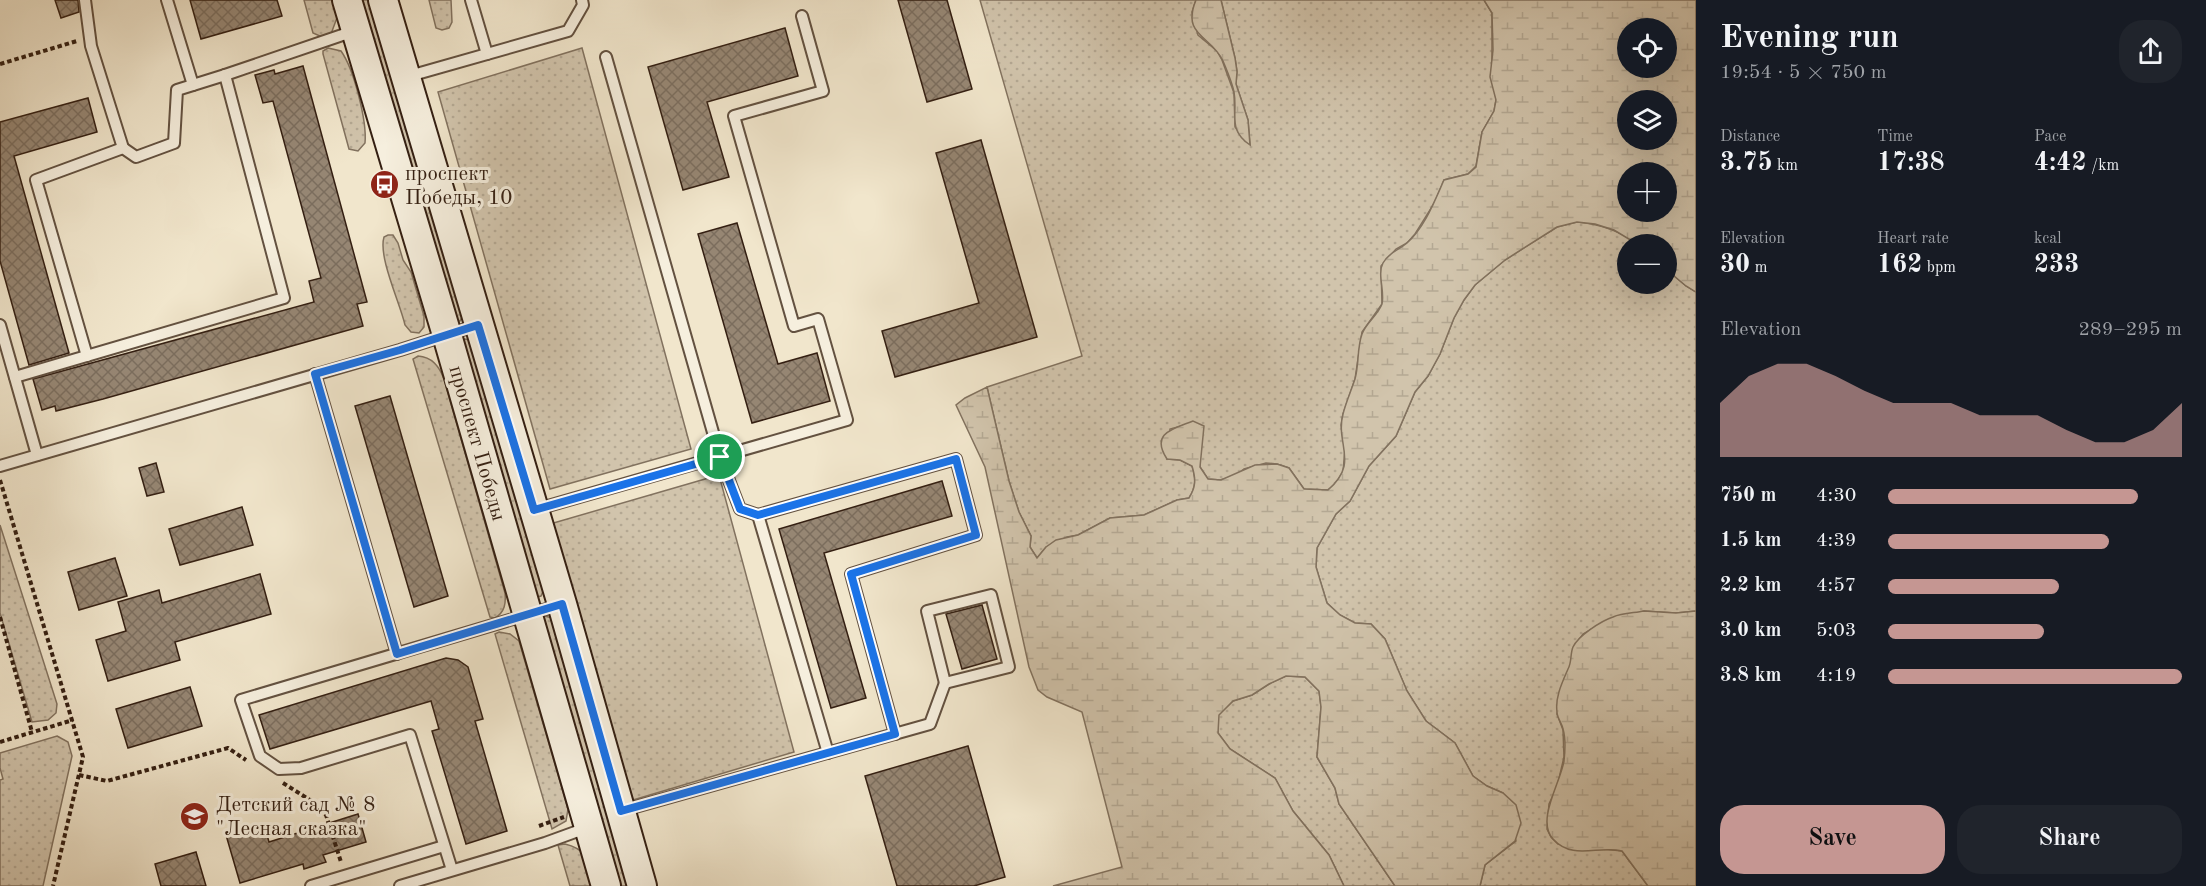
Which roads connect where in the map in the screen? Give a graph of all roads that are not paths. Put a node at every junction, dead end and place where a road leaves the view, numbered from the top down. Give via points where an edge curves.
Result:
1 (85, 0) edge
2 (167, 0) edge
3 (347, 0) edge
4 (383, 0) edge
5 (471, 0) edge
6 (582, 0) edge
7 (802, 16) dead end
8 (356, 31) junction
9 (486, 54) junction
10 (606, 57) dead end
11 (225, 75) junction
12 (405, 77) junction
13 (193, 85) junction
14 (123, 148) junction
15 (0, 325) edge
16 (478, 325) junction
17 (447, 335) junction
18 (87, 356) junction
19 (315, 374) junction
20 (15, 377) junction
21 (38, 455) junction
22 (720, 457) junction
23 (0, 466) edge
24 (534, 510) junction
25 (758, 515) junction
26 (562, 604) junction
27 (528, 615) junction
28 (397, 654) junction
29 (945, 683) junction
30 (895, 734) junction
31 (828, 753) junction
32 (621, 811) junction
33 (578, 822) junction
34 (444, 846) junction
35 (452, 870) junction
36 (311, 886) edge
37 (400, 886) edge
38 (606, 886) edge
39 (642, 886) edge

1 - 14 lane via 90,38
2 - 13 lane
3 - 8 main road, проспект Победы
4 - 12 main road, проспект Победы
5 - 9 lane
6 - 9 lane via 568,31
7 - 22 lane via 823,91 734,116 794,326 818,319 847,420
8 - 11 lane
8 - 17 main road, проспект Победы
9 - 12 lane
10 - 22 lane
11 - 13 lane
11 - 18 lane via 284,298
12 - 16 main road, проспект Победы
13 - 14 lane via 177,90 174,143 136,157
14 - 18 lane via 36,180
15 - 20 lane
16 - 17 lane
16 - 24 main road, проспект Победы
17 - 19 lane
17 - 27 main road, проспект Победы
18 - 20 lane
19 - 21 lane
19 - 28 lane
20 - 21 lane
21 - 23 lane
22 - 24 lane
22 - 25 lane via 740,509
24 - 26 main road, проспект Победы
25 - 30 lane via 956,459 976,535 851,574
25 - 31 lane
26 - 27 lane
26 - 32 main road, проспект Победы
27 - 28 lane
27 - 33 main road, проспект Победы
28 - 34 lane via 241,700 260,756 279,769 301,768 411,735
29 - 29 lane via 927,611 991,595 1009,667
29 - 30 lane via 930,724
30 - 31 lane
31 - 32 lane
32 - 39 main road, проспект Победы
33 - 35 lane via 545,843
33 - 38 main road, проспект Победы
34 - 35 lane
34 - 36 lane
35 - 37 lane

